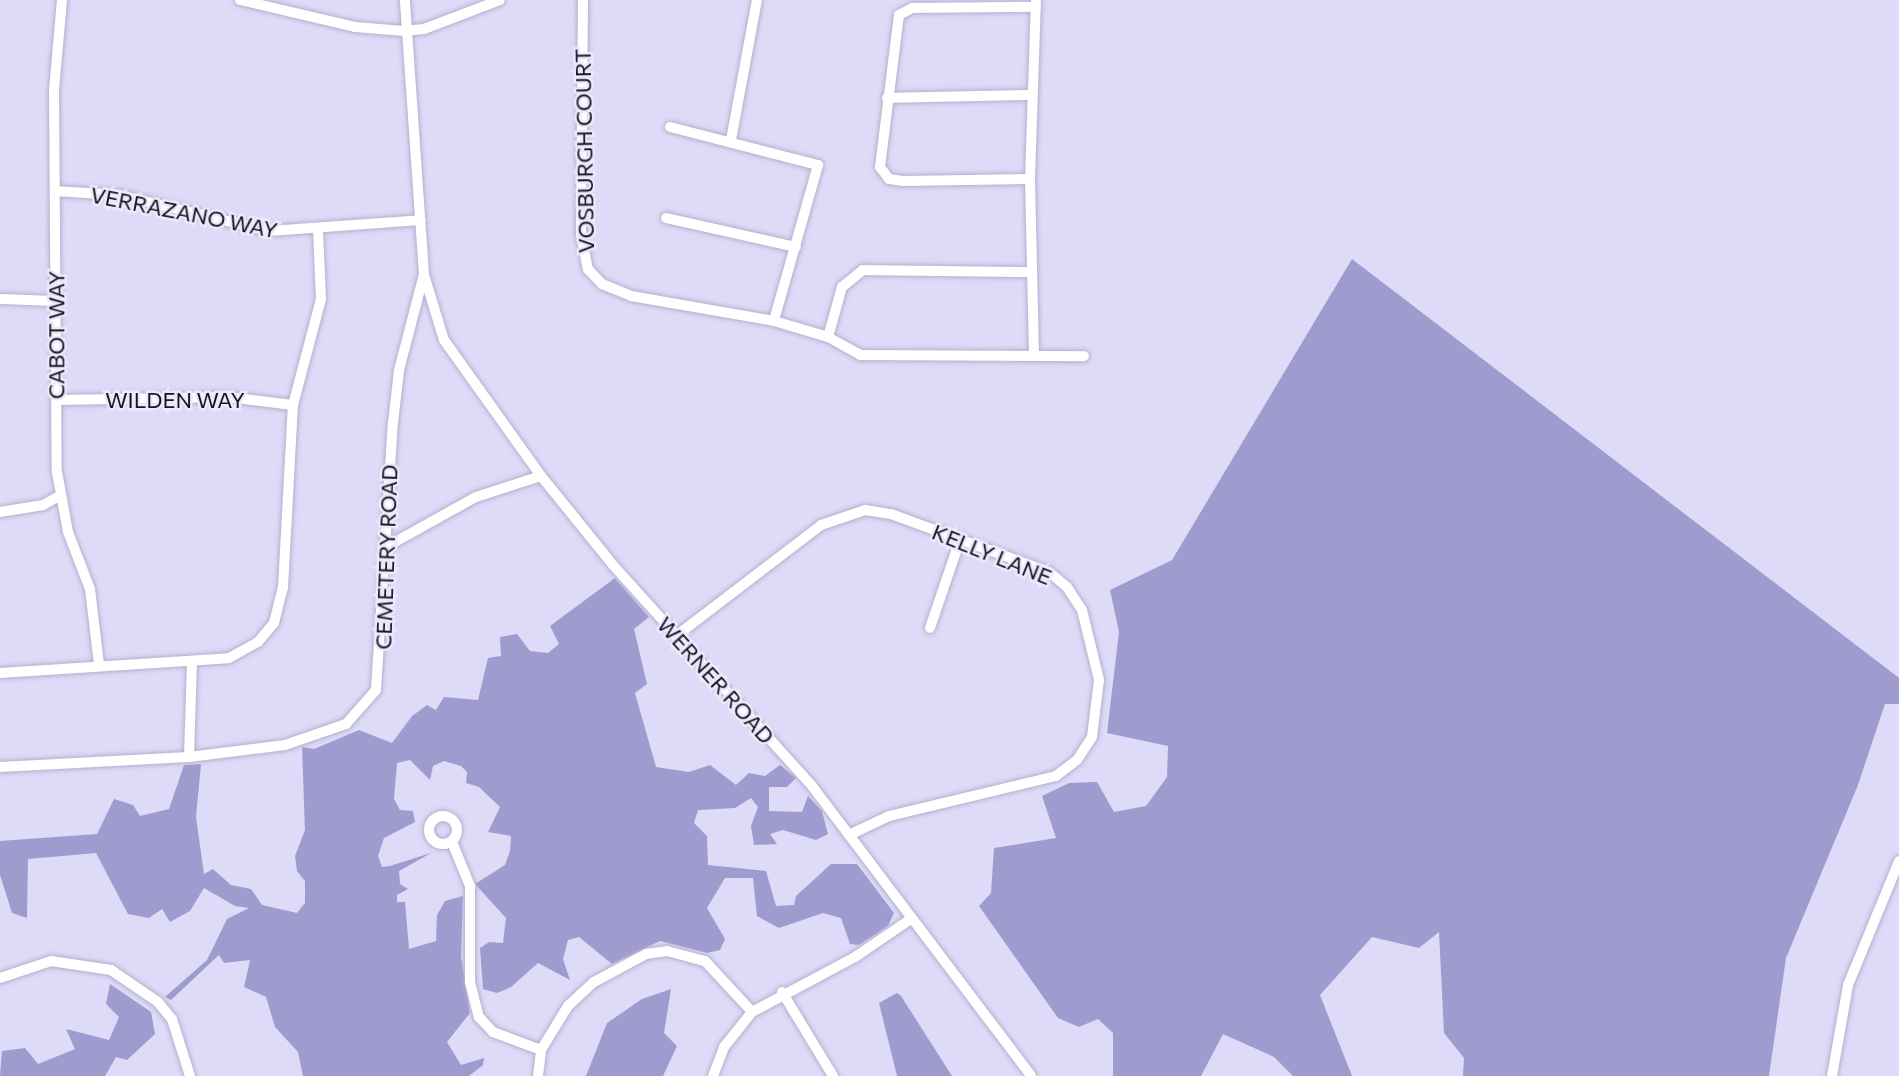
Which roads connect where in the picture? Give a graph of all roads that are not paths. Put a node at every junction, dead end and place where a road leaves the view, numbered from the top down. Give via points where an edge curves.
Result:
1 (62, 0) edge
2 (240, 0) edge
3 (405, 0) edge
4 (500, 0) edge
5 (583, 0) edge
6 (757, 0) edge
7 (1036, 3) edge
8 (404, 31) junction
9 (1032, 95) junction
10 (887, 98) junction
11 (670, 127) dead end
12 (731, 140) junction
13 (1030, 179) junction
14 (55, 191) junction
15 (666, 218) dead end
16 (421, 220) junction
17 (318, 231) junction
18 (796, 247) junction
19 (1032, 272) junction
20 (424, 274) junction
21 (0, 299) edge
22 (56, 301) junction
23 (774, 321) junction
24 (828, 337) junction
25 (1034, 355) junction
26 (1084, 356) dead end
27 (57, 400) junction
28 (293, 405) junction
29 (542, 476) junction
30 (59, 496) junction
31 (0, 512) edge
32 (960, 540) junction
33 (386, 547) junction
34 (930, 627) dead end
35 (675, 636) junction
36 (192, 661) junction
37 (99, 664) junction
38 (0, 673) edge
39 (189, 758) junction
40 (0, 767) edge
41 (849, 835) junction
42 (452, 842) dead end
43 (1899, 861) edge
44 (911, 919) junction
45 (0, 978) edge
46 (783, 992) junction
47 (752, 1012) junction
48 (541, 1050) junction
49 (190, 1076) edge
50 (538, 1076) edge
51 (713, 1076) edge
52 (834, 1076) edge
53 (1031, 1076) edge
54 (1832, 1076) edge

1 - 14 street, CABOT WAY via 56,32
2 - 8 street via 355,27
3 - 8 street, CEMETERY ROAD
4 - 8 street via 424,29
5 - 23 street, VOSBURGH COURT via 581,234 588,269 602,284 631,296
6 - 12 street
7 - 9 street
7 - 10 street via 904,10 896,25
8 - 16 street, CEMETERY ROAD
9 - 10 street
9 - 13 street
10 - 13 street via 880,167 889,179
11 - 12 street
12 - 18 street via 818,165
13 - 19 street
14 - 17 street, VERRAZANO WAY via 119,195 269,231
14 - 22 street, CABOT WAY
15 - 18 street
16 - 17 street, VERRAZANO WAY
16 - 20 street, CEMETERY ROAD
17 - 28 street via 321,299
18 - 23 street
19 - 24 street via 863,270 842,287
19 - 25 street
20 - 29 street, WERNER ROAD via 444,340
20 - 33 street, CEMETERY ROAD via 399,370
21 - 22 street
22 - 27 street, CABOT WAY
23 - 24 street, VOSBURGH COURT
24 - 25 street, VOSBURGH COURT via 860,355
25 - 26 street, VOSBURGH COURT
27 - 28 street, WILDEN WAY via 228,397
27 - 30 street, CABOT WAY
28 - 36 street via 283,588 274,623 237,656
29 - 33 street via 476,497
29 - 35 street, WERNER ROAD
30 - 31 street via 43,505
30 - 37 street, CABOT WAY via 90,589
32 - 34 street
32 - 35 street, KELLY LANE via 891,514 865,510 842,514
32 - 41 street, KELLY LANE via 1049,572 1072,594 1089,631 1099,680 1092,737 1077,760 1056,776 889,816
33 - 39 street, CEMETERY ROAD via 381,664 376,690 362,711 346,724 285,745
35 - 41 street, WERNER ROAD via 812,786
36 - 37 street
36 - 39 street
37 - 38 street
39 - 40 street, CEMETERY ROAD
41 - 44 street, WERNER ROAD
42 - 48 street via 470,886 470,982 479,1017 493,1032
43 - 54 street via 1848,985
44 - 46 street via 855,957
44 - 53 street, WERNER ROAD
45 - 49 street via 51,961 111,970 158,1002 172,1019
46 - 47 street
46 - 52 street
47 - 48 street via 705,961 667,951 646,954 594,982 568,1006
47 - 51 street via 724,1047
48 - 50 street

